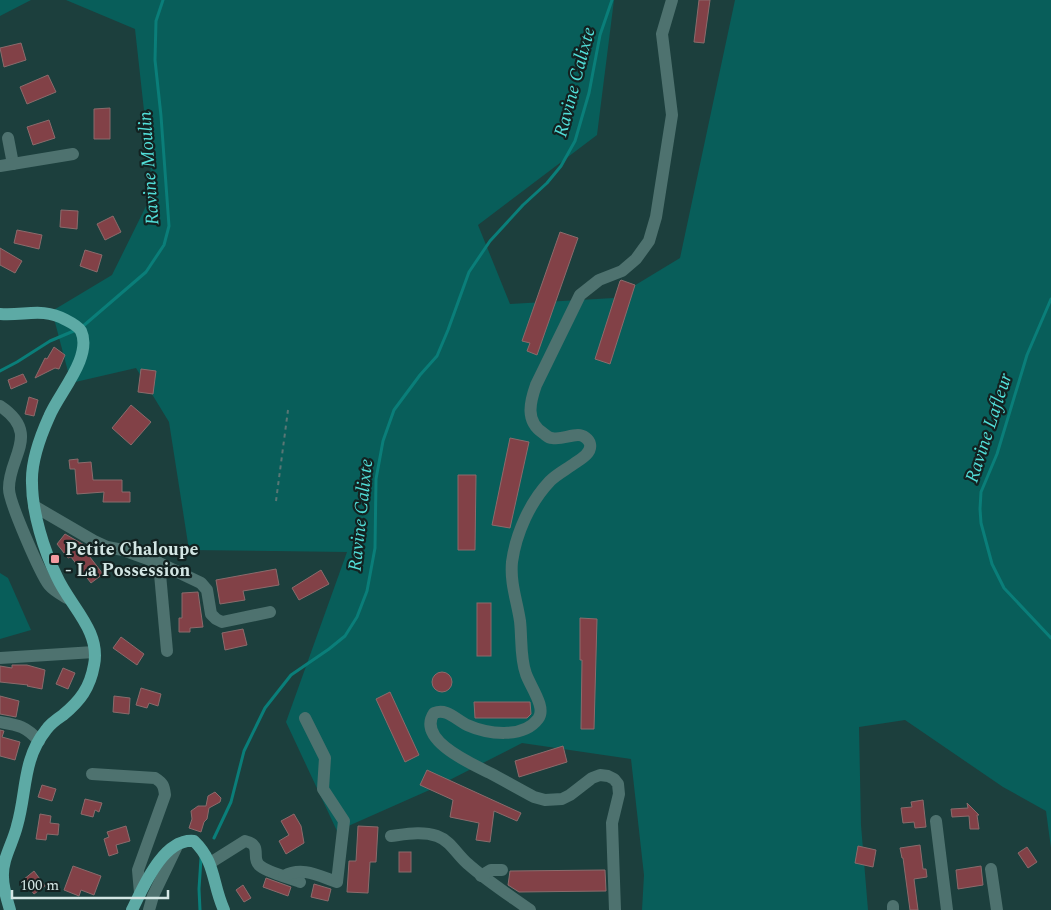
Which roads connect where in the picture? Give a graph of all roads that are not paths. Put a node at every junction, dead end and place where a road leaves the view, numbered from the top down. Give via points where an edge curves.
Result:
1 (672, 0) edge
2 (8, 138) dead end
3 (73, 154) dead end
4 (6, 165) edge
5 (0, 314) edge
6 (0, 406) edge
7 (34, 506) junction
8 (159, 563) junction
9 (67, 598) junction
10 (270, 612) dead end
11 (167, 650) dead end
12 (94, 652) junction
13 (0, 658) edge
14 (305, 718) dead end
15 (0, 722) edge
16 (39, 741) junction
17 (92, 774) dead end
18 (936, 821) dead end
19 (391, 836) dead end
20 (178, 844) junction
21 (210, 863) junction
22 (502, 870) dead end
23 (991, 870) dead end
24 (284, 876) junction
25 (481, 876) junction
26 (300, 882) dead end
27 (140, 893) junction
28 (10, 910) edge
29 (132, 910) edge
30 (149, 910) edge
31 (224, 910) edge
32 (530, 910) edge
33 (615, 910) edge
34 (947, 910) edge
35 (997, 910) edge

1 - 33 street via 662,34 672,115 656,217 649,241 622,271 599,280 580,295 531,399 529,412 539,430 550,438 580,435 590,443 590,450 584,457 541,492 514,544 511,575 525,671 541,707 540,714 529,726 506,734 467,725 445,711 434,713 430,725 432,733 455,755 544,800 562,799 600,775 614,779 619,794 612,823
2 - 4 street
3 - 4 street
5 - 7 main road via 27,312 59,316 80,330 83,338 78,366 49,416 36,453 32,476
6 - 9 street via 12,416 21,434 9,487 12,502 43,575 56,592
7 - 8 street via 94,541
7 - 9 main road via 44,545
8 - 10 street via 205,586 211,614 222,622
8 - 11 street
9 - 12 main road via 87,625
12 - 13 street
12 - 16 main road via 90,681 79,701 46,729
14 - 24 street via 325,758 323,789 344,821 337,882 303,871 293,871
15 - 16 street via 21,726
16 - 28 main road via 27,767 17,826 4,865 3,877
17 - 27 street via 155,778 162,782 165,795 138,870
18 - 34 street
19 - 25 street via 417,832 436,836 449,844
20 - 21 main road via 194,841
20 - 27 main road via 154,867
20 - 30 street
21 - 24 street via 245,841 251,842 255,846 258,864
21 - 31 main road via 217,896
22 - 25 street via 491,870
23 - 35 street
24 - 26 street
25 - 32 street
27 - 29 main road

